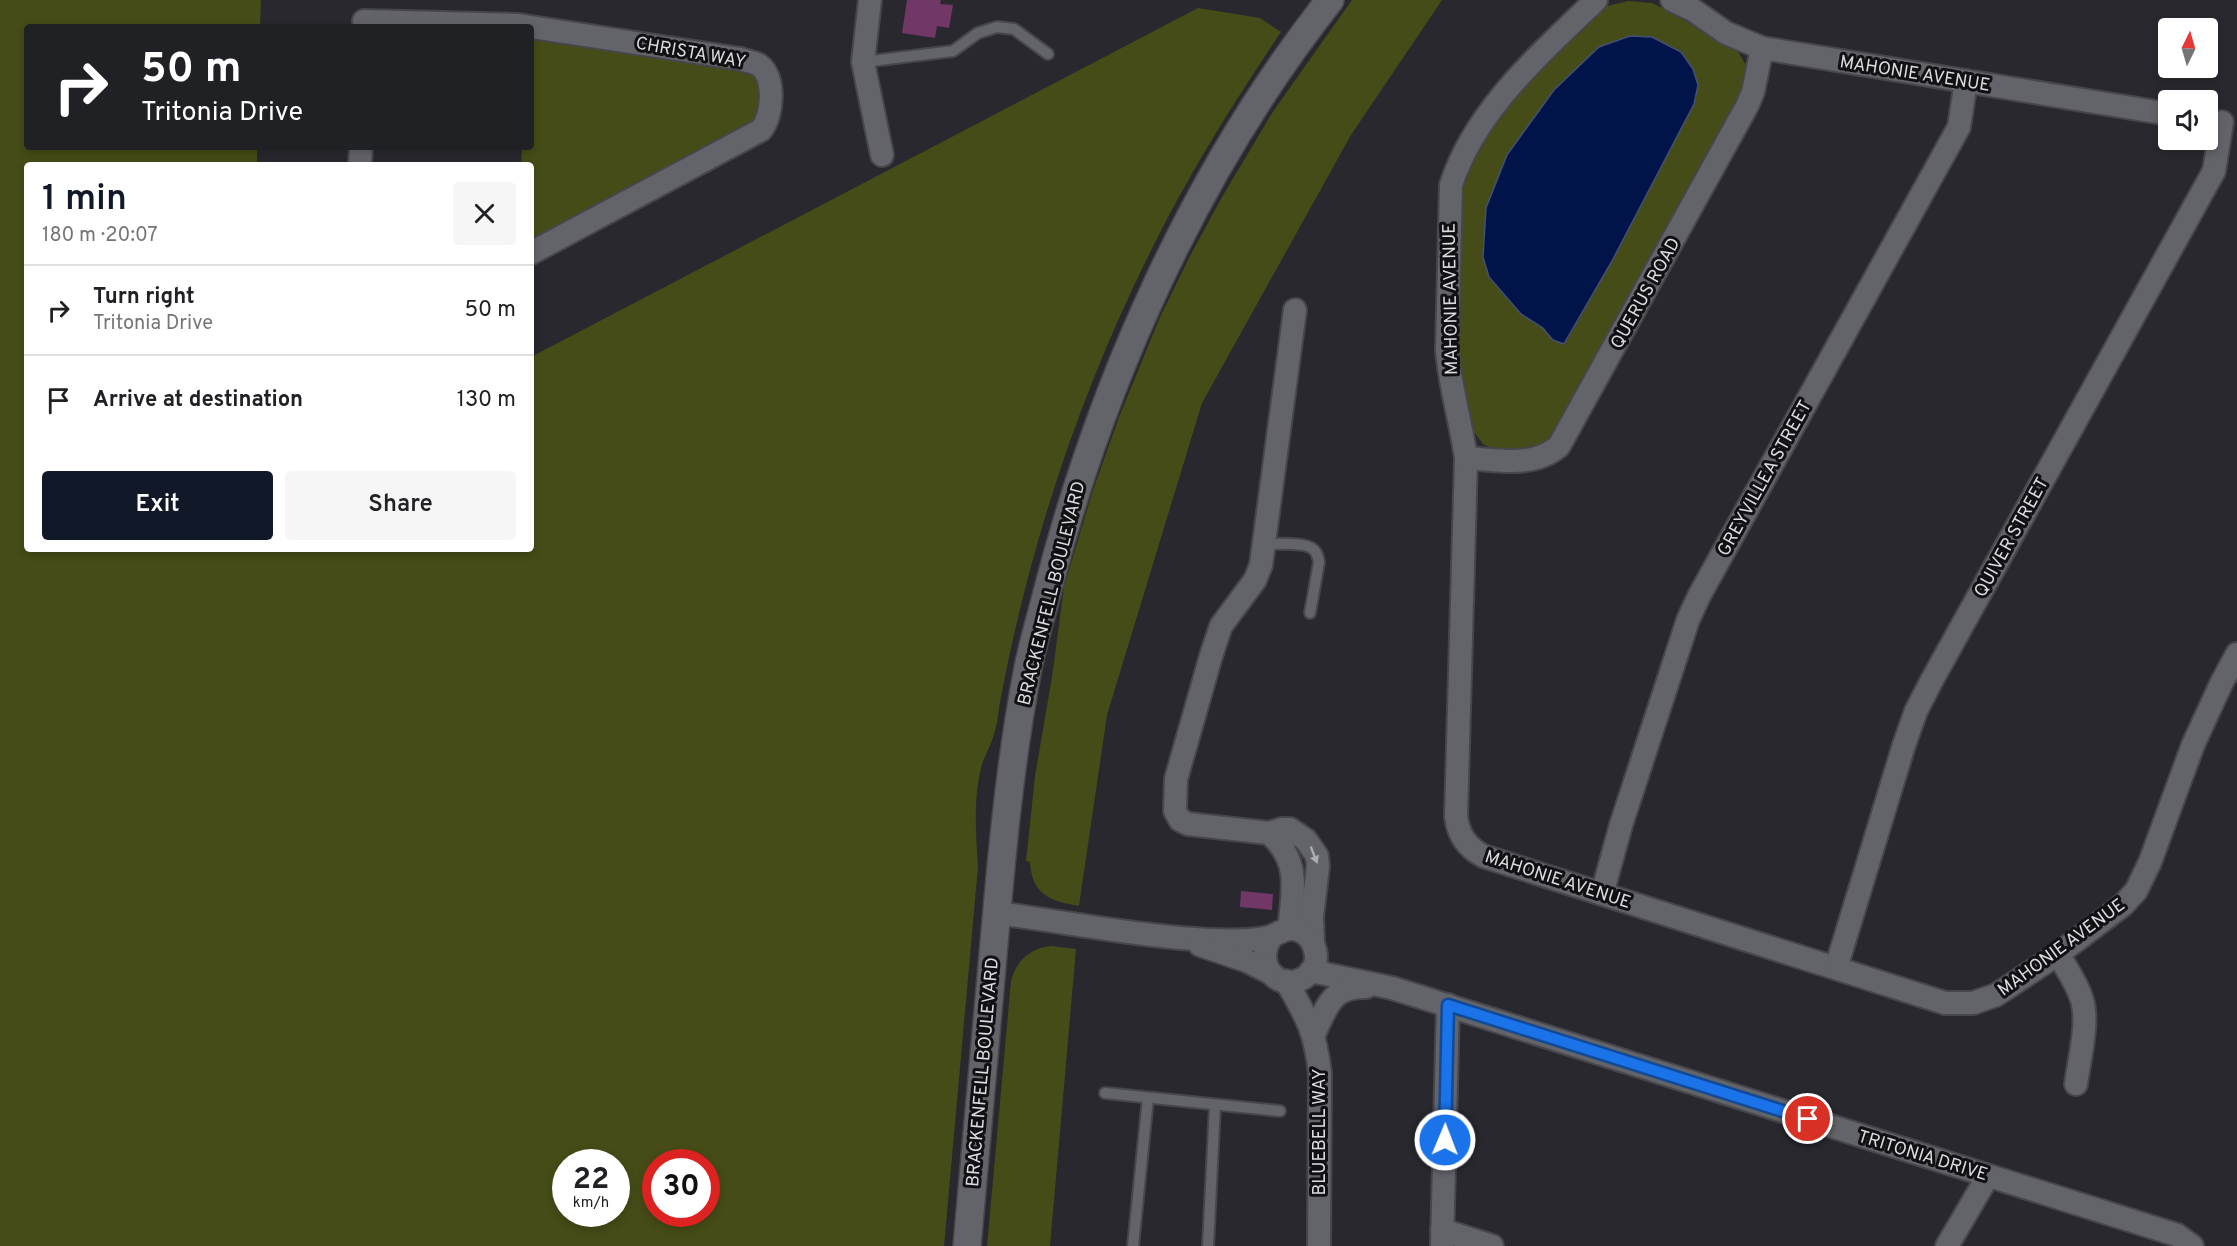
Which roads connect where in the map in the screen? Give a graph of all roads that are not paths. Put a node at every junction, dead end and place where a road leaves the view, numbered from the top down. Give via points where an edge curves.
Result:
1 (870, 0) edge
2 (1596, 0) edge
3 (1672, 0) edge
4 (1324, 2) edge
5 (364, 16) edge
6 (502, 24) edge
7 (534, 27) edge
8 (1762, 48) junction
9 (1048, 54) dead end
10 (863, 62) junction
11 (1966, 81) junction
12 (2158, 112) edge
13 (2222, 122) edge
14 (882, 155) dead end
15 (534, 251) edge
16 (1295, 310) dead end
17 (1466, 458) junction
18 (1266, 544) junction
19 (1310, 613) dead end
20 (2237, 654) edge
21 (1269, 833) junction
22 (1602, 894) junction
23 (997, 913) junction
24 (1280, 932) junction
25 (1182, 938) junction
26 (2058, 954) junction
27 (1300, 966) junction
28 (1836, 968) junction
29 (1384, 985) junction
30 (1448, 1005) junction
31 (1311, 1027) junction
32 (2076, 1084) dead end
33 (1105, 1093) dead end
34 (1148, 1098) junction
35 (1215, 1105) junction
36 (1280, 1111) dead end
37 (1988, 1176) junction
38 (1442, 1238) edge
39 (967, 1246) edge
40 (1133, 1246) edge
41 (1208, 1246) edge
42 (1318, 1246) edge
43 (1492, 1246) edge
44 (1947, 1246) edge
45 (2192, 1246) edge

1 - 10 street
2 - 17 street, MAHONIE AVENUE via 1517,77 1470,141 1451,185 1447,350
3 - 8 street, MAHONIE AVENUE via 1726,33
4 - 23 street, BRACKENFELL BOULEVARD via 1236,137 1194,214 1153,294 1089,448 1065,523 1026,675 1011,768
5 - 6 street, CHRISTA WAY
7 - 15 street, CHRISTA WAY via 741,59 759,65 766,74 770,105 768,122 762,130
8 - 11 street, MAHONIE AVENUE
8 - 17 street, QUERUS ROAD via 1747,106 1559,446 1536,460
9 - 10 lane via 1014,29 997,27 978,33 953,51
10 - 14 street
11 - 12 street, MAHONIE AVENUE
11 - 22 street, GREYVILLEA STREET via 1959,127 1691,612
13 - 28 street, QUIVER STREET via 2214,171 1916,711
16 - 18 street
17 - 22 street, MAHONIE AVENUE via 1457,826 1466,843 1484,856
18 - 19 lane via 1305,545 1318,554
18 - 21 street via 1255,580 1221,626 1176,779 1175,806 1180,820 1188,825
20 - 26 street, MAHONIE AVENUE via 2197,737 2136,891
21 - 24 street via 1284,848 1291,866 1293,885
21 -> 27 street via 1294,831 1317,856 1312,917
22 - 28 street, MAHONIE AVENUE
23 - 25 street
23 - 39 street, BRACKENFELL BOULEVARD
24 - 25 street via 1248,939
24 - 27 street via 1299,931 1307,935
24 - 27 street via 1266,944 1265,963
25 - 27 street via 1247,961
26 - 28 street, MAHONIE AVENUE via 1996,995 1966,1004 1945,1003
26 - 32 street via 2084,1006
27 - 29 street, TRITONIA DRIVE
27 - 31 street
29 - 30 street, TRITONIA DRIVE
29 - 31 street via 1339,992
30 - 37 street, TRITONIA DRIVE
30 - 38 street
31 - 42 street, BLUEBELL WAY via 1320,1073
33 - 34 lane
34 - 35 lane
34 - 40 lane
35 - 36 lane
35 - 41 lane
37 - 44 street
37 - 45 street, TRITONIA DRIVE via 2177,1235
38 - 43 street

